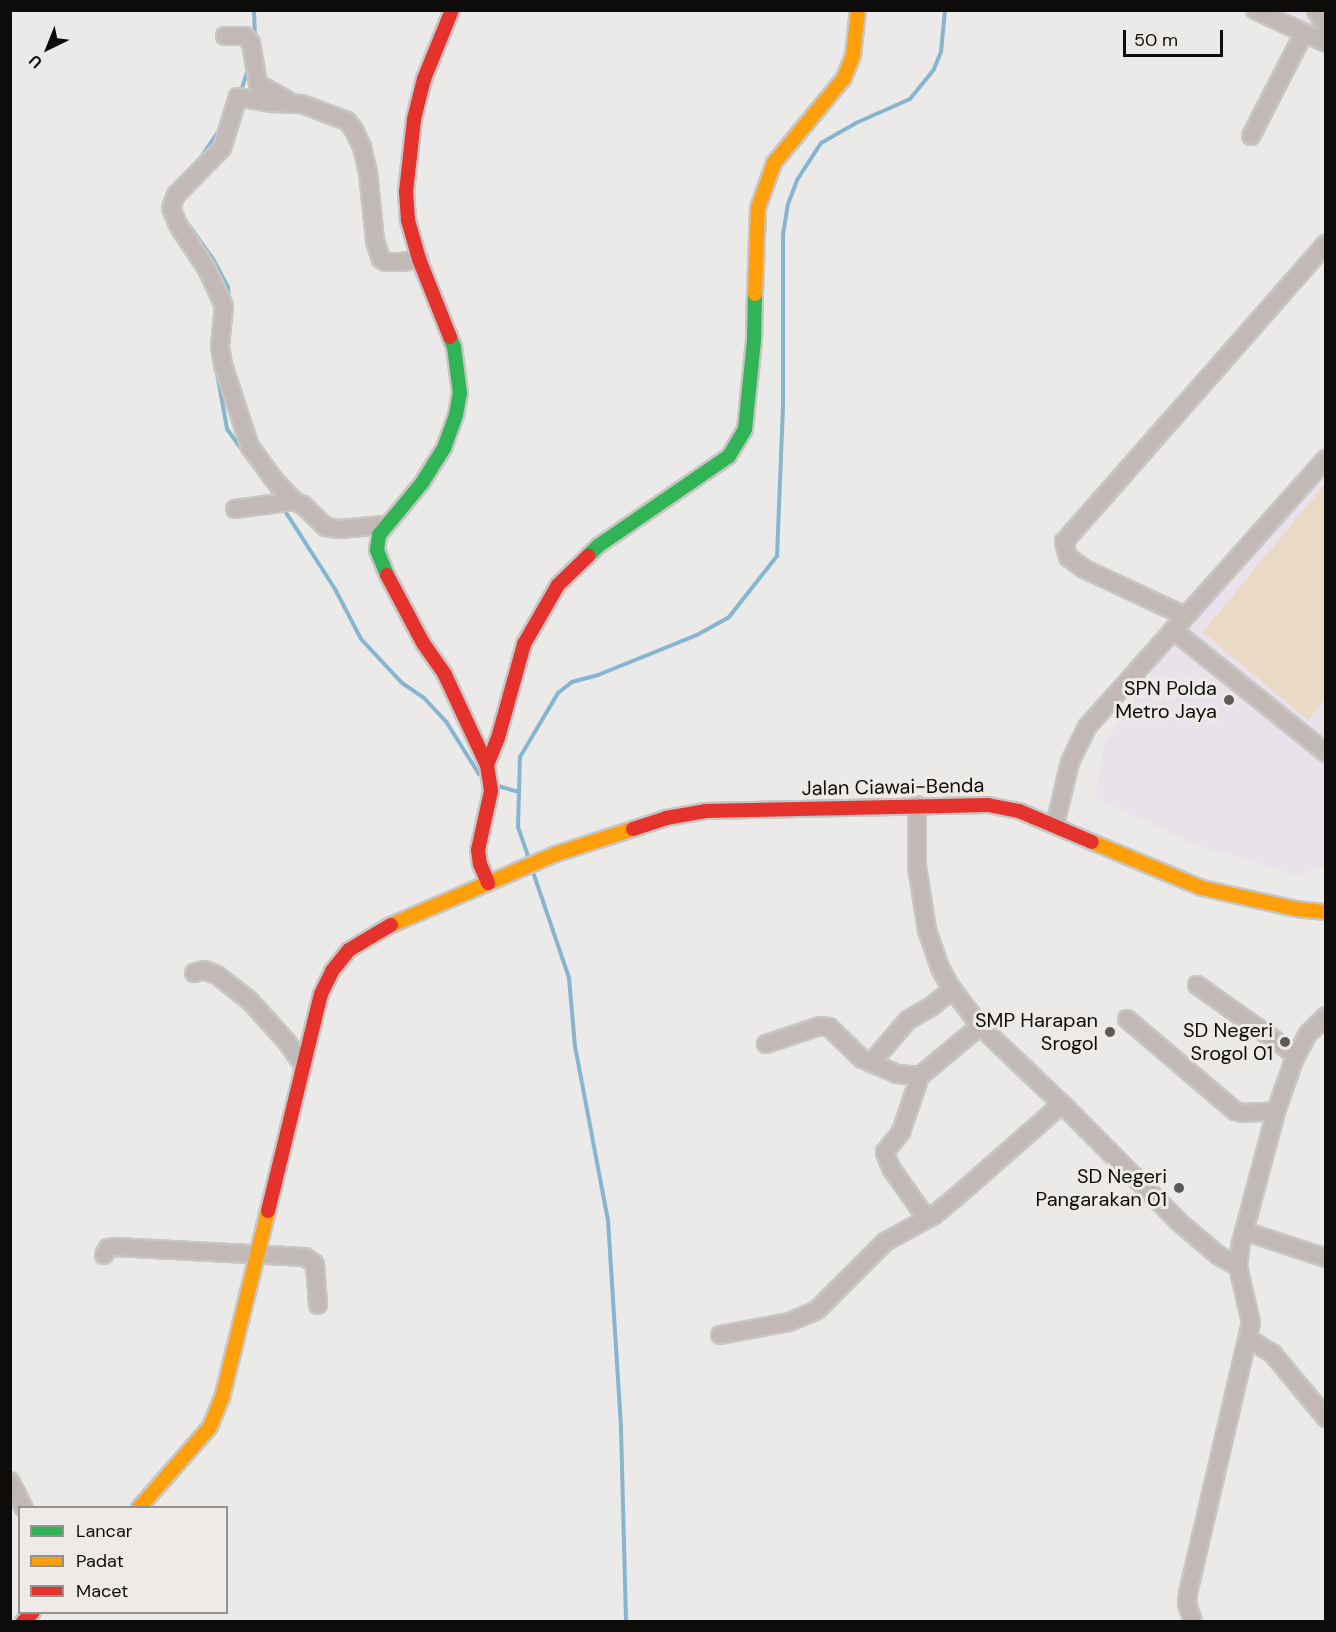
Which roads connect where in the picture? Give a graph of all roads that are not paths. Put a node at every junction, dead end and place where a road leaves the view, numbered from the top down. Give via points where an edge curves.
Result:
1 (452, 10) edge
2 (858, 10) edge
3 (1254, 10) edge
4 (1316, 10) edge
5 (1326, 28) edge
6 (1304, 33) junction
7 (225, 36) dead end
8 (1326, 43) edge
9 (293, 103) junction
10 (1251, 136) dead end
11 (1326, 244) edge
12 (418, 259) junction
13 (1326, 459) edge
14 (287, 503) junction
15 (235, 509) dead end
16 (385, 525) junction
17 (1185, 616) junction
18 (1173, 630) junction
19 (1324, 749) edge
20 (488, 765) junction
21 (917, 805) junction
22 (1055, 825) junction
23 (492, 881) junction
24 (1326, 912) edge
25 (194, 973) dead end
26 (1197, 985) dead end
27 (952, 989) junction
28 (1326, 1016) edge
29 (1127, 1019) dead end
30 (980, 1026) junction
31 (766, 1044) dead end
32 (1296, 1055) junction
33 (871, 1063) junction
34 (303, 1065) junction
35 (920, 1076) junction
36 (1062, 1104) junction
37 (1276, 1111) junction
38 (927, 1219) junction
39 (1244, 1232) junction
40 (256, 1254) junction
41 (104, 1255) dead end
42 (1326, 1258) edge
43 (1238, 1266) junction
44 (318, 1305) dead end
45 (720, 1335) dead end
46 (1249, 1339) junction
47 (1326, 1418) edge
48 (10, 1481) edge
49 (23, 1506) edge
50 (141, 1506) edge
51 (1193, 1622) edge

1 - 12 main road via 424,79 408,164 408,220
2 - 20 main road via 853,56 844,78 774,164 758,208 754,340 745,429 729,456 598,546 558,585 524,644
3 - 6 street
4 - 5 street
6 - 8 street
6 - 10 street
7 - 9 street via 245,36 251,43 258,84
9 - 12 street via 347,121 362,147 368,172 378,254 386,262
9 - 14 street via 273,104 237,97 222,148 181,189 171,208 224,306 220,346 223,365 250,447
11 - 17 street via 1064,542 1068,557 1084,569
12 - 16 main road via 454,347 460,393 444,448 422,483
13 - 17 street
14 - 15 street
14 - 16 street via 303,506 326,527
16 - 20 main road via 377,550 381,564 423,643 445,675
17 - 18 street
18 - 19 street
18 - 22 street via 1087,727 1070,762
20 - 23 main road via 491,791 478,850 480,864
21 - 22 main road, Jalan Ciawai-Benda via 1004,807
21 - 23 main road, Jalan Ciawai-Benda via 692,813 650,822
21 - 27 street via 917,866 927,930
22 - 24 main road, Jalan Ciawai-Benda via 1202,888
23 - 34 main road, Jalan Ciawai-Benda via 392,924 349,950 332,970 321,994
25 - 34 street via 212,972 227,982 273,1026
26 - 32 street
27 - 30 street
27 - 33 street via 908,1020
28 - 32 street via 1308,1034
29 - 37 street via 1235,1111
30 - 35 street
30 - 36 street
31 - 33 street via 820,1026 829,1028
32 - 37 street
33 - 35 street via 897,1074
34 - 40 main road, Jalan Ciawai-Benda
35 - 38 street via 901,1132 884,1155
36 - 38 street
36 - 43 street via 1198,1240
37 - 39 street
38 - 45 street via 885,1242 817,1310 789,1322
39 - 42 street
39 - 43 street
40 - 41 street via 116,1247 108,1248
40 - 44 street via 313,1261 317,1269
40 - 50 main road, Jalan Ciawai-Benda via 217,1412 197,1444
43 - 46 street via 1249,1308
46 - 47 street via 1273,1354
46 - 51 street via 1188,1593
48 - 49 street

